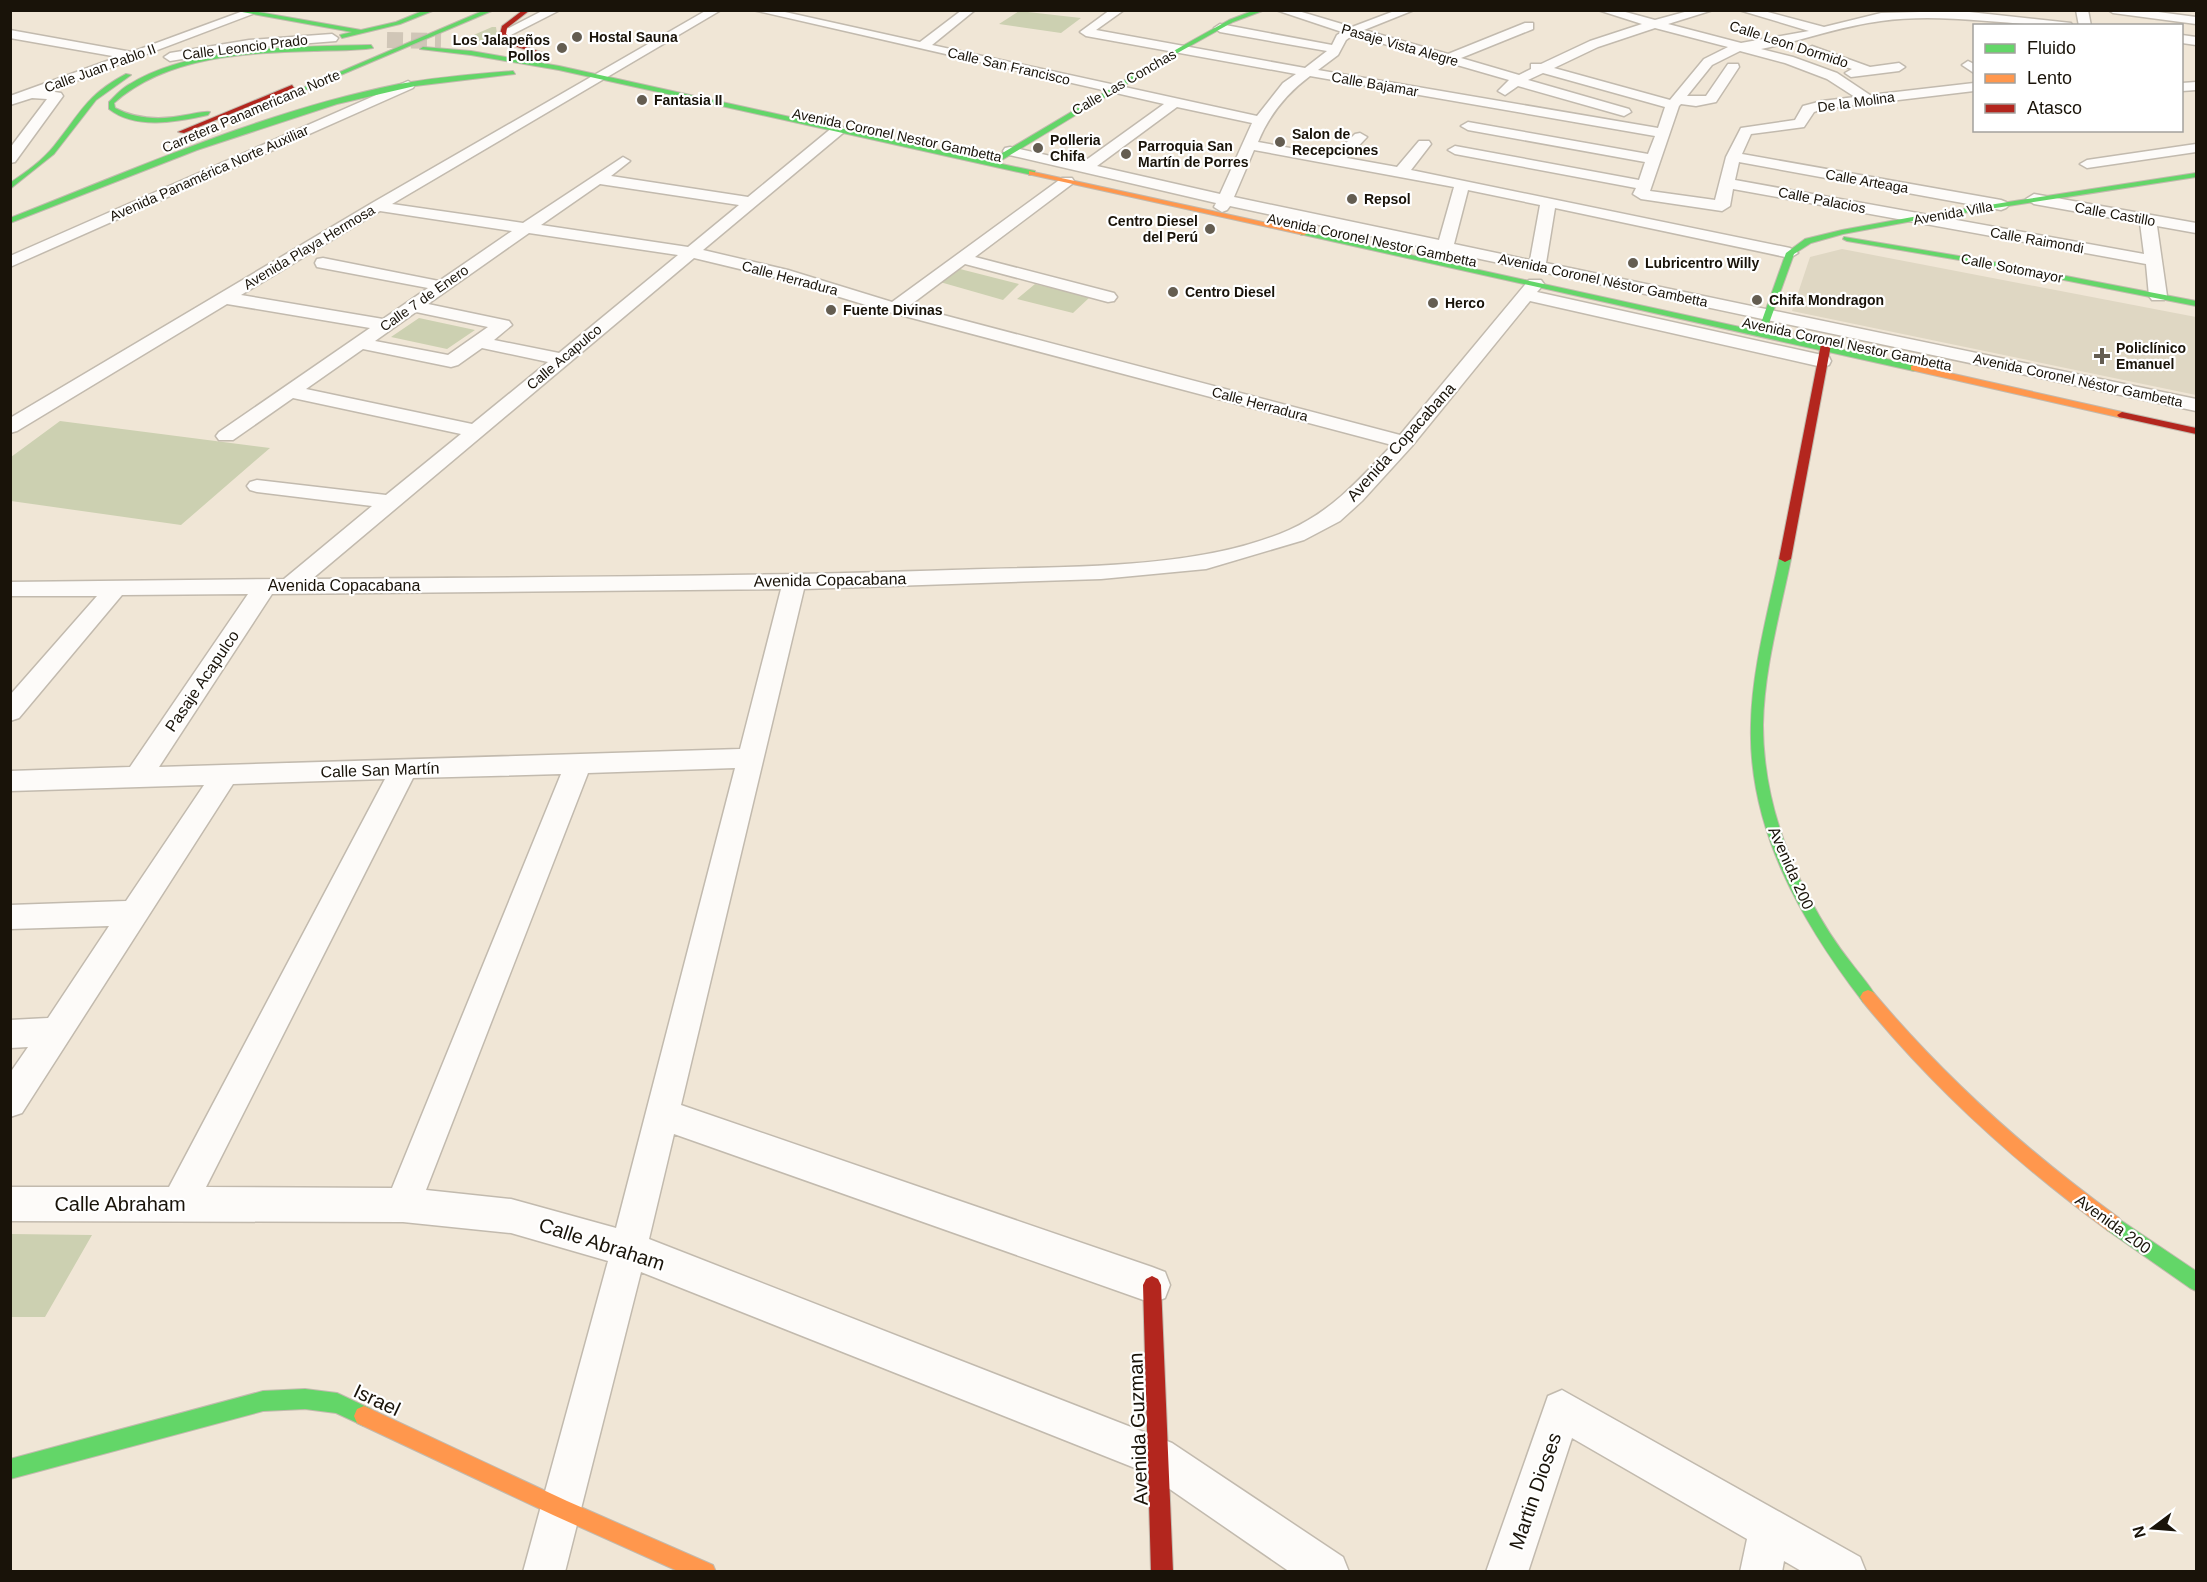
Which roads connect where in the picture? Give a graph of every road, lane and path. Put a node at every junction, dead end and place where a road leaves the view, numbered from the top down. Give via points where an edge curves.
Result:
1 (234, 10) edge
2 (275, 10) edge
3 (432, 10) edge
4 (477, 10) edge
5 (491, 10) edge
6 (527, 10) edge
7 (555, 10) edge
8 (716, 10) edge
9 (758, 10) edge
10 (970, 10) edge
11 (1119, 10) edge
12 (1281, 10) edge
13 (1409, 10) edge
14 (1603, 10) edge
15 (1674, 10) edge
16 (1708, 10) edge
17 (1744, 10) edge
18 (2113, 10) edge
19 (1257, 11) edge
20 (254, 12) edge
21 (1693, 15) junction
22 (1960, 17) edge
23 (2020, 19) edge
24 (2151, 20) edge
25 (1716, 21) dead end
26 (2196, 21) edge
27 (1654, 24) junction
28 (2054, 24) edge
29 (1529, 26) dead end
30 (1220, 28) junction
31 (1822, 30) junction
32 (1351, 31) junction
33 (1751, 31) dead end
34 (363, 32) junction
35 (10, 34) edge
36 (384, 34) junction
37 (503, 34) junction
38 (332, 38) junction
39 (1785, 40) junction
40 (441, 41) tunnel mouth
41 (308, 42) junction
42 (922, 46) junction
43 (1738, 46) junction
44 (371, 48) tunnel mouth
45 (1477, 48) junction
46 (423, 49) dead end
47 (1335, 49) junction
48 (1179, 50) junction
49 (1499, 55) dead end
50 (134, 56) junction
51 (548, 57) junction
52 (1568, 58) junction
53 (1448, 59) junction
54 (162, 61) junction
55 (1521, 62) dead end
56 (1587, 63) dead end
57 (1733, 67) dead end
58 (1899, 67) dead end
59 (1543, 69) junction
60 (1867, 70) junction
61 (1306, 72) junction
62 (605, 75) junction
63 (1973, 75) edge
64 (1832, 76) junction
65 (1517, 80) junction
66 (1941, 84) junction
67 (408, 85) junction
68 (1873, 85) dead end
69 (1973, 87) edge
70 (1112, 88) junction
71 (1850, 88) junction
72 (10, 91) edge
73 (28, 94) junction
74 (273, 95) junction
75 (1678, 95) junction
76 (1867, 99) junction
77 (10, 100) edge
78 (1175, 102) junction
79 (1484, 103) junction
80 (1965, 104) dead end
81 (1260, 121) junction
82 (1468, 126) junction
83 (1664, 129) junction
84 (838, 130) junction
85 (174, 135) dead end
86 (1360, 137) dead end
87 (1424, 144) dead end
88 (1249, 145) junction
89 (2196, 148) edge
90 (1000, 157) junction
91 (1733, 157) junction
92 (10, 159) edge
93 (1653, 159) junction
94 (623, 160) dead end
95 (1337, 160) junction
96 (1447, 164) junction
97 (2087, 164) dead end
98 (1064, 172) junction
99 (1401, 172) junction
100 (1094, 173) junction
101 (27, 174) junction
102 (2196, 175) edge
103 (1512, 178) junction
104 (598, 179) junction
105 (10, 180) edge
106 (1726, 183) junction
107 (1462, 184) junction
108 (1644, 185) junction
109 (10, 186) edge
110 (2034, 200) junction
111 (750, 202) junction
112 (1548, 202) junction
113 (1223, 203) junction
114 (2001, 205) junction
115 (377, 206) junction
116 (10, 212) edge
117 (1918, 218) junction
118 (2148, 220) junction
119 (10, 221) edge
120 (1719, 222) junction
121 (525, 228) junction
122 (2196, 228) edge
123 (1826, 236) junction
124 (1444, 251) junction
125 (690, 252) junction
126 (1790, 253) junction
127 (964, 260) junction
128 (2155, 261) junction
129 (10, 262) edge
130 (322, 263) dead end
131 (1533, 282) junction
132 (441, 286) junction
133 (2158, 296) junction
134 (1108, 297) dead end
135 (225, 298) junction
136 (2196, 304) edge
137 (412, 306) junction
138 (895, 308) junction
139 (1766, 320) junction
140 (384, 326) junction
141 (479, 342) junction
142 (359, 343) junction
143 (1826, 344) junction
144 (562, 359) junction
145 (291, 392) junction
146 (2196, 405) edge
147 (2196, 420) edge
148 (10, 427) edge
149 (476, 431) junction
150 (2196, 431) edge
151 (226, 436) dead end
152 (1405, 442) junction
153 (257, 486) dead end
154 (390, 502) junction
155 (794, 582) junction
156 (266, 585) junction
157 (291, 585) junction
158 (117, 587) junction
159 (10, 589) edge
160 (10, 712) edge
161 (750, 758) junction
162 (578, 764) junction
163 (404, 769) junction
164 (225, 774) junction
165 (138, 777) junction
166 (10, 781) edge
167 (134, 913) junction
168 (10, 917) edge
169 (58, 1031) junction
170 (10, 1034) edge
171 (10, 1102) edge
172 (662, 1114) junction
173 (10, 1204) edge
174 (179, 1204) junction
175 (403, 1205) junction
176 (628, 1249) junction
177 (2196, 1282) edge
178 (1152, 1286) joint
179 (1158, 1457) junction
180 (10, 1468) edge
181 (560, 1508) junction
182 (1770, 1528) junction
183 (544, 1572) edge
184 (706, 1572) edge
185 (1162, 1572) edge
186 (1328, 1572) edge
187 (1507, 1572) edge
188 (1761, 1572) edge
189 (1845, 1572) edge

1 - 20 main road
2 - 36 main road
3 - 36 main road, Calle Leoncio Prado
4 - 74 main road, Carretera Panamericana Norte
5 - 116 main road, Carretera Panamericana Norte
6 - 37 main road via 504,27
7 - 37 street
8 - 62 street, Avenida Playa Hermosa
9 - 42 street, Calle San Francisco
10 - 42 street
11 - 48 street, Calle Bajamar via 1086,32
12 - 32 street, Pasaje Vista Alegre
13 - 32 street
14 - 27 street
15 - 21 street, Calle Leon Dormido
16 - 21 street
17 - 31 street
18 - 24 street
19 - 30 main road, Calle Las Conchas
20 - 34 main road
20 - 50 street, Calle Juan Pablo II
21 - 25 street, Calle Leon Dormido
21 - 27 street
22 - 23 street
22 - 31 street via 1881,17
23 - 28 street
24 - 26 street
27 - 43 street
27 - 52 street via 1594,44
29 - 45 street
30 - 47 street
30 - 48 main road, Calle Las Conchas
31 - 39 street
32 - 47 street
32 - 53 street, Pasaje Vista Alegre
33 - 39 street, Calle Leon Dormido
34 - 36 main road, Calle Leoncio Prado
34 - 38 main road, Calle Leoncio Prado
35 - 50 street
36 - 41 main road
37 - 51 main road via 518,46
38 - 41 main road, Calle Leoncio Prado
38 - 54 street, Calle Leoncio Prado via 240,45
39 - 43 street
39 - 60 street, Calle Leon Dormido
40 - 51 main road
41 - 54 main road
42 - 70 street, Calle San Francisco
43 - 64 street
43 - 75 street via 1708,62
44 - 74 main road via 269,52 203,61 132,86 117,96 111,109 125,117 170,119
45 - 49 street
45 - 53 street
46 - 62 main road
47 - 61 street
48 - 61 street, Calle Bajamar
48 - 70 main road, Calle Las Conchas
50 - 54 street
50 - 73 street, Calle Juan Pablo II
51 - 62 main road, Avenida Coronel Nestor Gambetta
52 - 56 street
52 - 59 street
53 - 65 street, Pasaje Vista Alegre
54 - 101 main road via 91,97 55,148
55 - 59 street
57 - 75 street via 1711,99 1696,102
58 - 60 street
59 - 65 street
59 - 75 street
60 - 64 street
61 - 79 street, Calle Bajamar
61 - 81 street via 1288,86
62 - 67 main road via 504,74
62 - 84 main road, Avenida Coronel Nestor Gambetta
62 - 90 main road, Avenida Coronel Nestor Gambetta
62 - 115 street, Avenida Playa Hermosa
63 - 66 street
64 - 71 street
65 - 79 street
65 - 83 street, Pasaje Vista Alegre
66 - 69 street, De la Molina
66 - 76 street, De la Molina
66 - 80 street
67 - 119 main road via 349,98 230,137
67 - 129 street, Avenida Panamérica Norte Auxiliar
68 - 71 street
70 - 78 street, Calle San Francisco
70 - 90 main road, Calle Las Conchas
71 - 76 street
72 - 73 street
73 - 77 street, Calle Juan Pablo II
73 - 92 street via 56,96
74 - 85 main road, Carretera Panamericana Norte
75 - 83 street
76 - 91 street, De la Molina via 1808,109 1799,124 1746,131
78 - 81 street, Calle San Francisco
78 - 100 street
79 - 82 street
79 - 83 street, Calle Bajamar
81 - 88 street
82 - 93 street
82 - 96 street
83 - 93 street
84 - 90 main road, Avenida Coronel Nestor Gambetta
84 - 111 street, Calle Acapulco
86 - 95 street
87 - 99 street
88 - 95 street
88 - 113 street
89 - 97 street
90 - 98 street, Avenida Coronel Néstor Gambetta
90 - 98 main road, Avenida Coronel Nestor Gambetta
91 - 106 street
91 - 114 street, Calle Arteaga
93 - 108 street
94 - 104 street, Calle 7 de Enero
95 - 99 street
96 - 99 street
96 - 103 street
96 - 107 street
98 - 100 street, Avenida Coronel Néstor Gambetta
98 - 127 street
98 - 131 main road, Avenida Coronel Nestor Gambetta
100 - 113 street, Avenida Coronel Néstor Gambetta
101 - 105 street
101 - 109 main road
102 - 110 main road, Avenida Villa
103 - 107 street
103 - 108 street
103 - 112 street
104 - 111 street
104 - 121 street, Calle 7 de Enero
106 - 117 street, Calle Palacios
106 - 120 street
107 - 124 street
108 - 120 street via 1641,194
110 - 114 main road, Avenida Villa
110 - 118 street, Calle Castillo
111 - 125 street, Calle Acapulco
112 - 120 street
112 - 131 street
113 - 124 street, Avenida Coronel Néstor Gambetta
114 - 117 main road, Avenida Villa
115 - 121 street, Calle Herradura
115 - 135 street, Avenida Playa Hermosa
117 - 123 main road, Avenida Villa
117 - 128 street, Calle Raimondi
118 - 122 street, Calle Castillo
118 - 128 street
120 - 126 street
121 - 125 street, Calle Herradura
121 - 132 street, Calle 7 de Enero
123 - 126 main road, Avenida Villa via 1802,244
123 - 133 main road, Calle Sotomayor
124 - 131 street, Avenida Coronel Néstor Gambetta
124 - 139 main road, Avenida Coronel Nestor Gambetta
125 - 138 street, Calle Herradura via 782,274
125 - 144 street, Calle Acapulco
126 - 139 main road
127 - 134 street
127 - 138 street
128 - 133 street
130 - 132 street
131 - 139 street, Avenida Coronel Néstor Gambetta
131 - 143 street
131 - 152 street, Avenida Copacabana
132 - 137 street, Calle 7 de Enero
133 - 136 main road, Calle Sotomayor
135 - 140 street
135 - 148 street, Avenida Playa Hermosa
137 - 140 street, Calle 7 de Enero
137 - 141 street via 503,325
138 - 152 street, Calle Herradura
139 - 143 street, Avenida Coronel Néstor Gambetta
140 - 142 street, Calle 7 de Enero
141 - 142 street via 451,361
141 - 144 street
142 - 145 street, Calle 7 de Enero
143 - 146 street, Avenida Coronel Néstor Gambetta
143 - 147 main road, Avenida Coronel Nestor Gambetta
143 - 150 main road, Avenida Coronel Nestor Gambetta
143 - 177 main road, Avenida 200 via 1757,724 1758,770 1767,815 1801,898 1848,973 1894,1030 1968,1108 2056,1183
144 - 149 street, Calle Acapulco
145 - 149 street
145 - 151 street, Calle 7 de Enero
149 - 154 street, Calle Acapulco
152 - 155 street, Avenida Copacabana via 1355,497 1332,516 1296,535 1206,562 1101,572
153 - 154 street
154 - 157 street, Calle Acapulco
155 - 157 street, Avenida Copacabana
155 - 161 street
156 - 157 street, Avenida Copacabana
156 - 158 street, Avenida Copacabana
156 - 165 street, Pasaje Acapulco
158 - 159 street, Avenida Copacabana
158 - 160 street
161 - 162 street, Calle San Martín
161 - 172 street
162 - 163 street, Calle San Martín
162 - 175 street
163 - 164 street, Calle San Martín
163 - 174 street
164 - 165 street, Calle San Martín
164 - 167 street
165 - 166 street, Calle San Martín
167 - 168 street
167 - 169 street
169 - 170 street
169 - 171 street
172 - 176 street
172 - 178 street
173 - 174 street, Calle Abraham
174 - 175 street, Calle Abraham
175 - 176 street, Calle Abraham via 511,1216
176 - 179 street, Calle Abraham
176 - 181 street
178 - 179 main road, Avenida Guzman
179 - 185 main road, Avenida Guzman
179 - 186 street, Calle Abraham
180 - 181 main road, Israel via 263,1401 305,1399 337,1403
181 - 183 street
181 - 184 main road, Israel
182 - 187 street, Martin Dioses via 1562,1410
182 - 188 street
182 - 189 street

